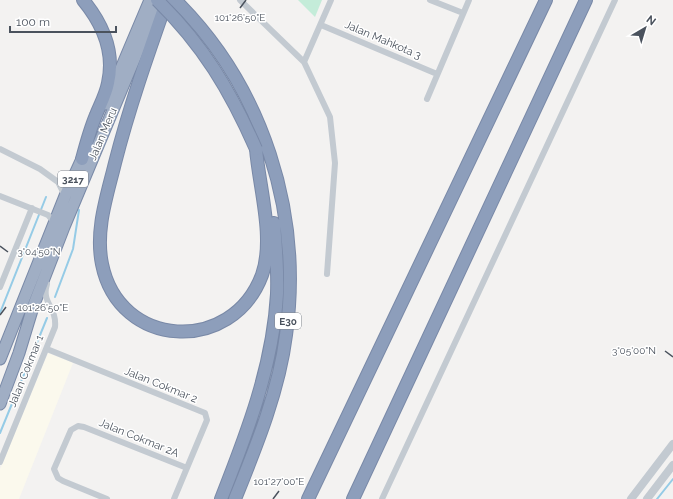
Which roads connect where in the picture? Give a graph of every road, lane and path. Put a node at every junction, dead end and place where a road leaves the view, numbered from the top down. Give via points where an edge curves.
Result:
1 (84, 0) edge
2 (150, 0) edge
3 (158, 0) edge
4 (167, 0) edge
5 (175, 0) edge
6 (240, 0) edge
7 (331, 0) edge
8 (430, 0) edge
9 (469, 0) edge
10 (546, 0) edge
11 (586, 0) edge
12 (615, 0) edge
13 (463, 13) junction
14 (320, 25) junction
15 (304, 62) junction
16 (437, 74) junction
17 (427, 99) dead end
18 (0, 149) edge
19 (256, 149) junction
20 (82, 159) junction
21 (0, 196) edge
22 (65, 196) junction
23 (34, 209) junction
24 (59, 225) junction
25 (327, 274) dead end
26 (0, 287) edge
27 (33, 308) junction
28 (52, 309) junction
29 (29, 319) junction
30 (47, 349) junction
31 (0, 359) edge
32 (0, 384) edge
33 (0, 404) edge
34 (673, 444) edge
35 (0, 462) edge
36 (673, 465) edge
37 (187, 468) junction
38 (107, 499) edge
39 (174, 499) edge
40 (221, 499) edge
41 (235, 499) edge
42 (308, 499) edge
43 (353, 499) edge
44 (382, 499) edge
45 (631, 499) edge
46 (647, 499) edge

1 - 20 highway via 103,29 109,66 108,83
2 - 20 highway, Jalan Meru / 3217
3 - 19 highway, E30, bridge via 191,36 214,68 240,112
3 - 24 highway, Jalan Meru / 3217
4 - 19 highway via 122,135 101,221 100,249 106,279 113,294 133,315 155,327 170,331 200,330 228,318 250,298 262,274 267,238
5 - 41 highway, E30 via 204,32 231,69 250,103 278,177 286,216 290,257 286,336 265,419
6 - 15 street
7 - 14 street
8 - 13 street
9 - 13 street
10 - 42 highway
11 - 43 highway
12 - 44 street
13 - 16 street
14 - 15 street
14 - 16 street, Jalan Mahkota 3
15 - 25 street via 330,116 335,163
16 - 17 street
18 - 22 street via 40,169 58,182
19 - 40 highway, E30 via 274,226 277,279 274,327 252,419
20 - 22 highway, Jalan Meru / 3217
21 - 23 street
22 - 24 highway, Jalan Meru / 3217
23 - 24 street
23 - 26 street
24 - 27 highway, Jalan Meru / 3217
24 - 28 street, Jalan Cokmar 1 via 45,290 45,296
24 - 31 highway, Jalan Meru / 3217
27 - 28 street via 42,304
27 - 29 highway, Jalan Meru / 3217
28 - 30 street, Jalan Cokmar 1 via 56,318 55,327
29 - 32 highway
29 - 33 highway, Jalan Meru / 3217
30 - 35 street, Jalan Cokmar 1
30 - 37 street, Jalan Cokmar 2 via 205,413 207,420
34 - 45 street
36 - 46 street
37 - 38 street, Jalan Cokmar 2A via 78,426 71,430 54,469 58,478 63,481
37 - 39 street, Jalan Cokmar 2

